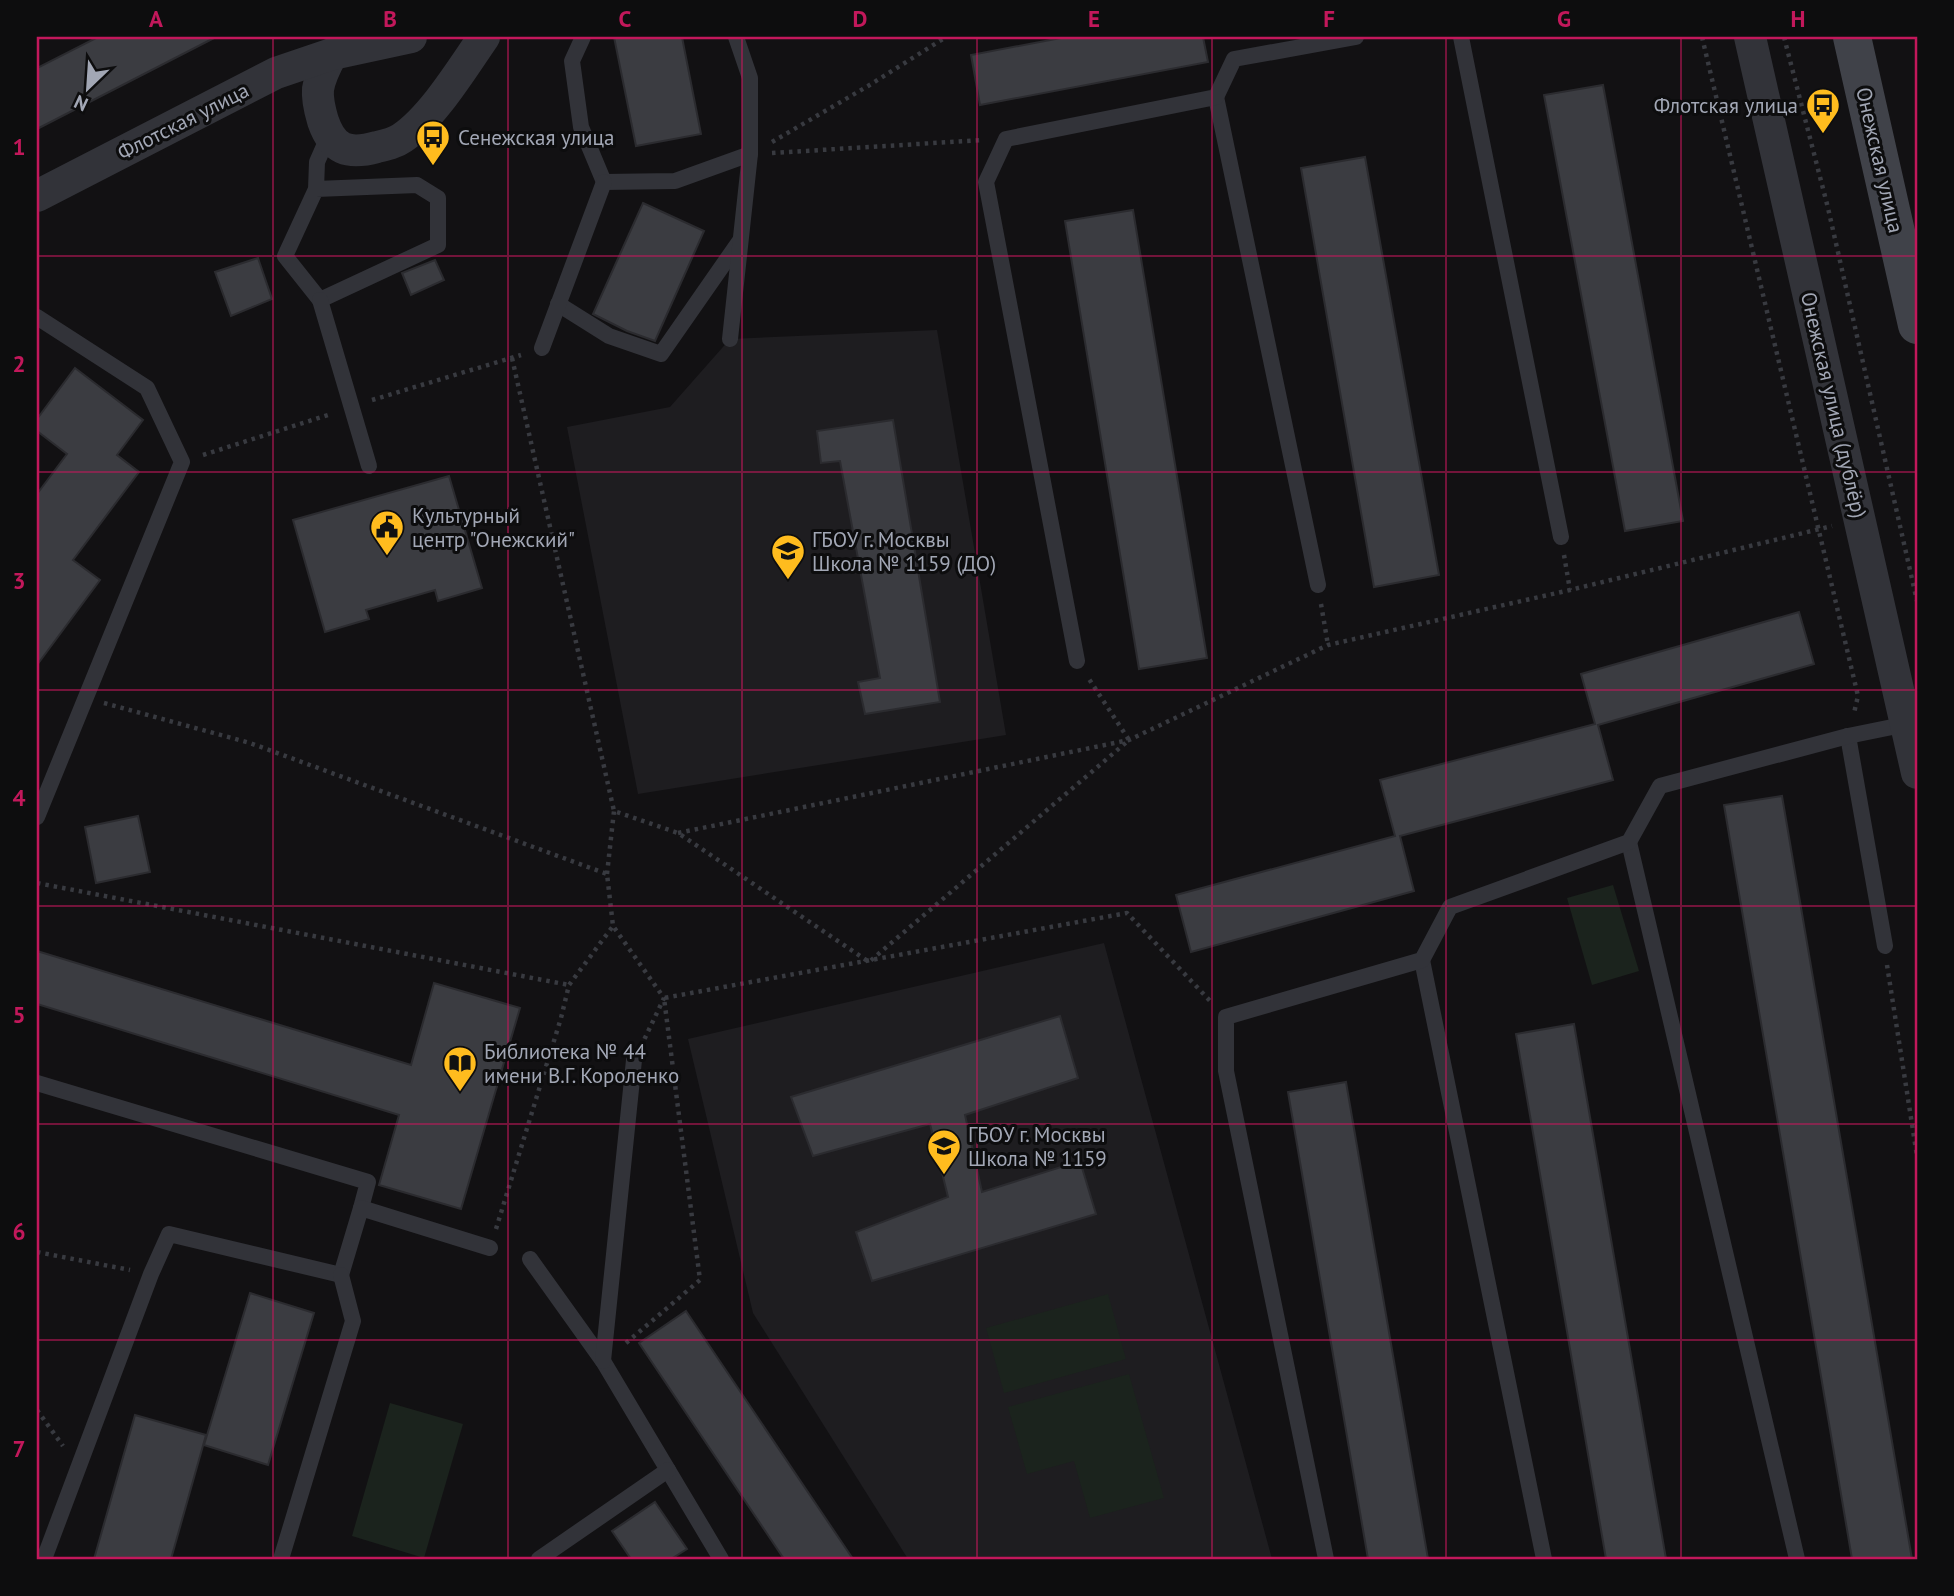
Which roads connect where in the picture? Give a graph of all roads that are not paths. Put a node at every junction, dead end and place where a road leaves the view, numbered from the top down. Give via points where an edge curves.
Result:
1 (411, 37) edge
2 (484, 37) edge
3 (583, 37) edge
4 (736, 37) edge
5 (1356, 37) edge
6 (1461, 37) edge
7 (1750, 37) edge
8 (1852, 37) edge
9 (328, 45) edge
10 (1216, 97) junction
11 (328, 137) junction
12 (750, 154) junction
13 (604, 182) junction
14 (316, 189) junction
15 (37, 196) edge
16 (741, 240) junction
17 (320, 300) junction
18 (558, 304) junction
19 (37, 317) edge
20 (1917, 325) edge
21 (730, 339) dead end
22 (542, 348) dead end
23 (369, 466) dead end
24 (1561, 537) road end
25 (1318, 584) road end
26 (1076, 661) road end
27 (1907, 724) junction
28 (1848, 736) junction
29 (1917, 773) edge
30 (37, 817) edge
31 (1629, 842) junction
32 (1885, 946) road end
33 (1422, 960) junction
34 (634, 1060) road end
35 (37, 1083) edge
36 (361, 1208) junction
37 (490, 1248) road end
38 (530, 1259) dead end
39 (341, 1275) junction
40 (603, 1362) junction
41 (668, 1470) junction
42 (44, 1559) edge
43 (281, 1559) edge
44 (539, 1559) edge
45 (721, 1559) edge
46 (1326, 1559) edge
47 (1544, 1559) edge
48 (1797, 1559) edge

1 - 9 street, Флотская улица
2 - 11 street via 442,95 403,137 391,144 350,151
3 - 13 lane via 572,61 581,127
4 - 12 lane via 750,78
5 - 10 lane via 1234,59
6 - 24 lane
7 - 27 street, Онежская улица (дублёр)
8 - 20 main road, Онежская улица
9 - 11 street via 318,90
9 - 15 street, Флотская улица
10 - 25 lane
10 - 26 lane via 1006,139 986,182
11 - 14 lane via 317,162
12 - 13 lane via 675,181
12 - 16 lane
13 - 18 lane
14 - 17 lane via 285,256
14 - 17 lane via 417,185 438,198 438,245
16 - 18 lane via 661,354 609,336
16 - 21 lane
17 - 23 lane
18 - 22 lane
19 - 30 lane via 147,388 182,462
27 - 28 lane
27 - 29 street, Онежская улица (дублёр)
28 - 31 lane via 1660,786
28 - 32 lane
31 - 33 lane via 1450,907
31 - 48 lane
33 - 46 lane via 1226,1017 1226,1071
33 - 47 lane
34 - 40 lane
35 - 36 lane via 368,1182
36 - 37 lane
36 - 39 lane
38 - 40 lane
39 - 42 lane via 169,1234
39 - 43 lane via 353,1321
40 - 41 lane
41 - 44 lane
41 - 45 lane

